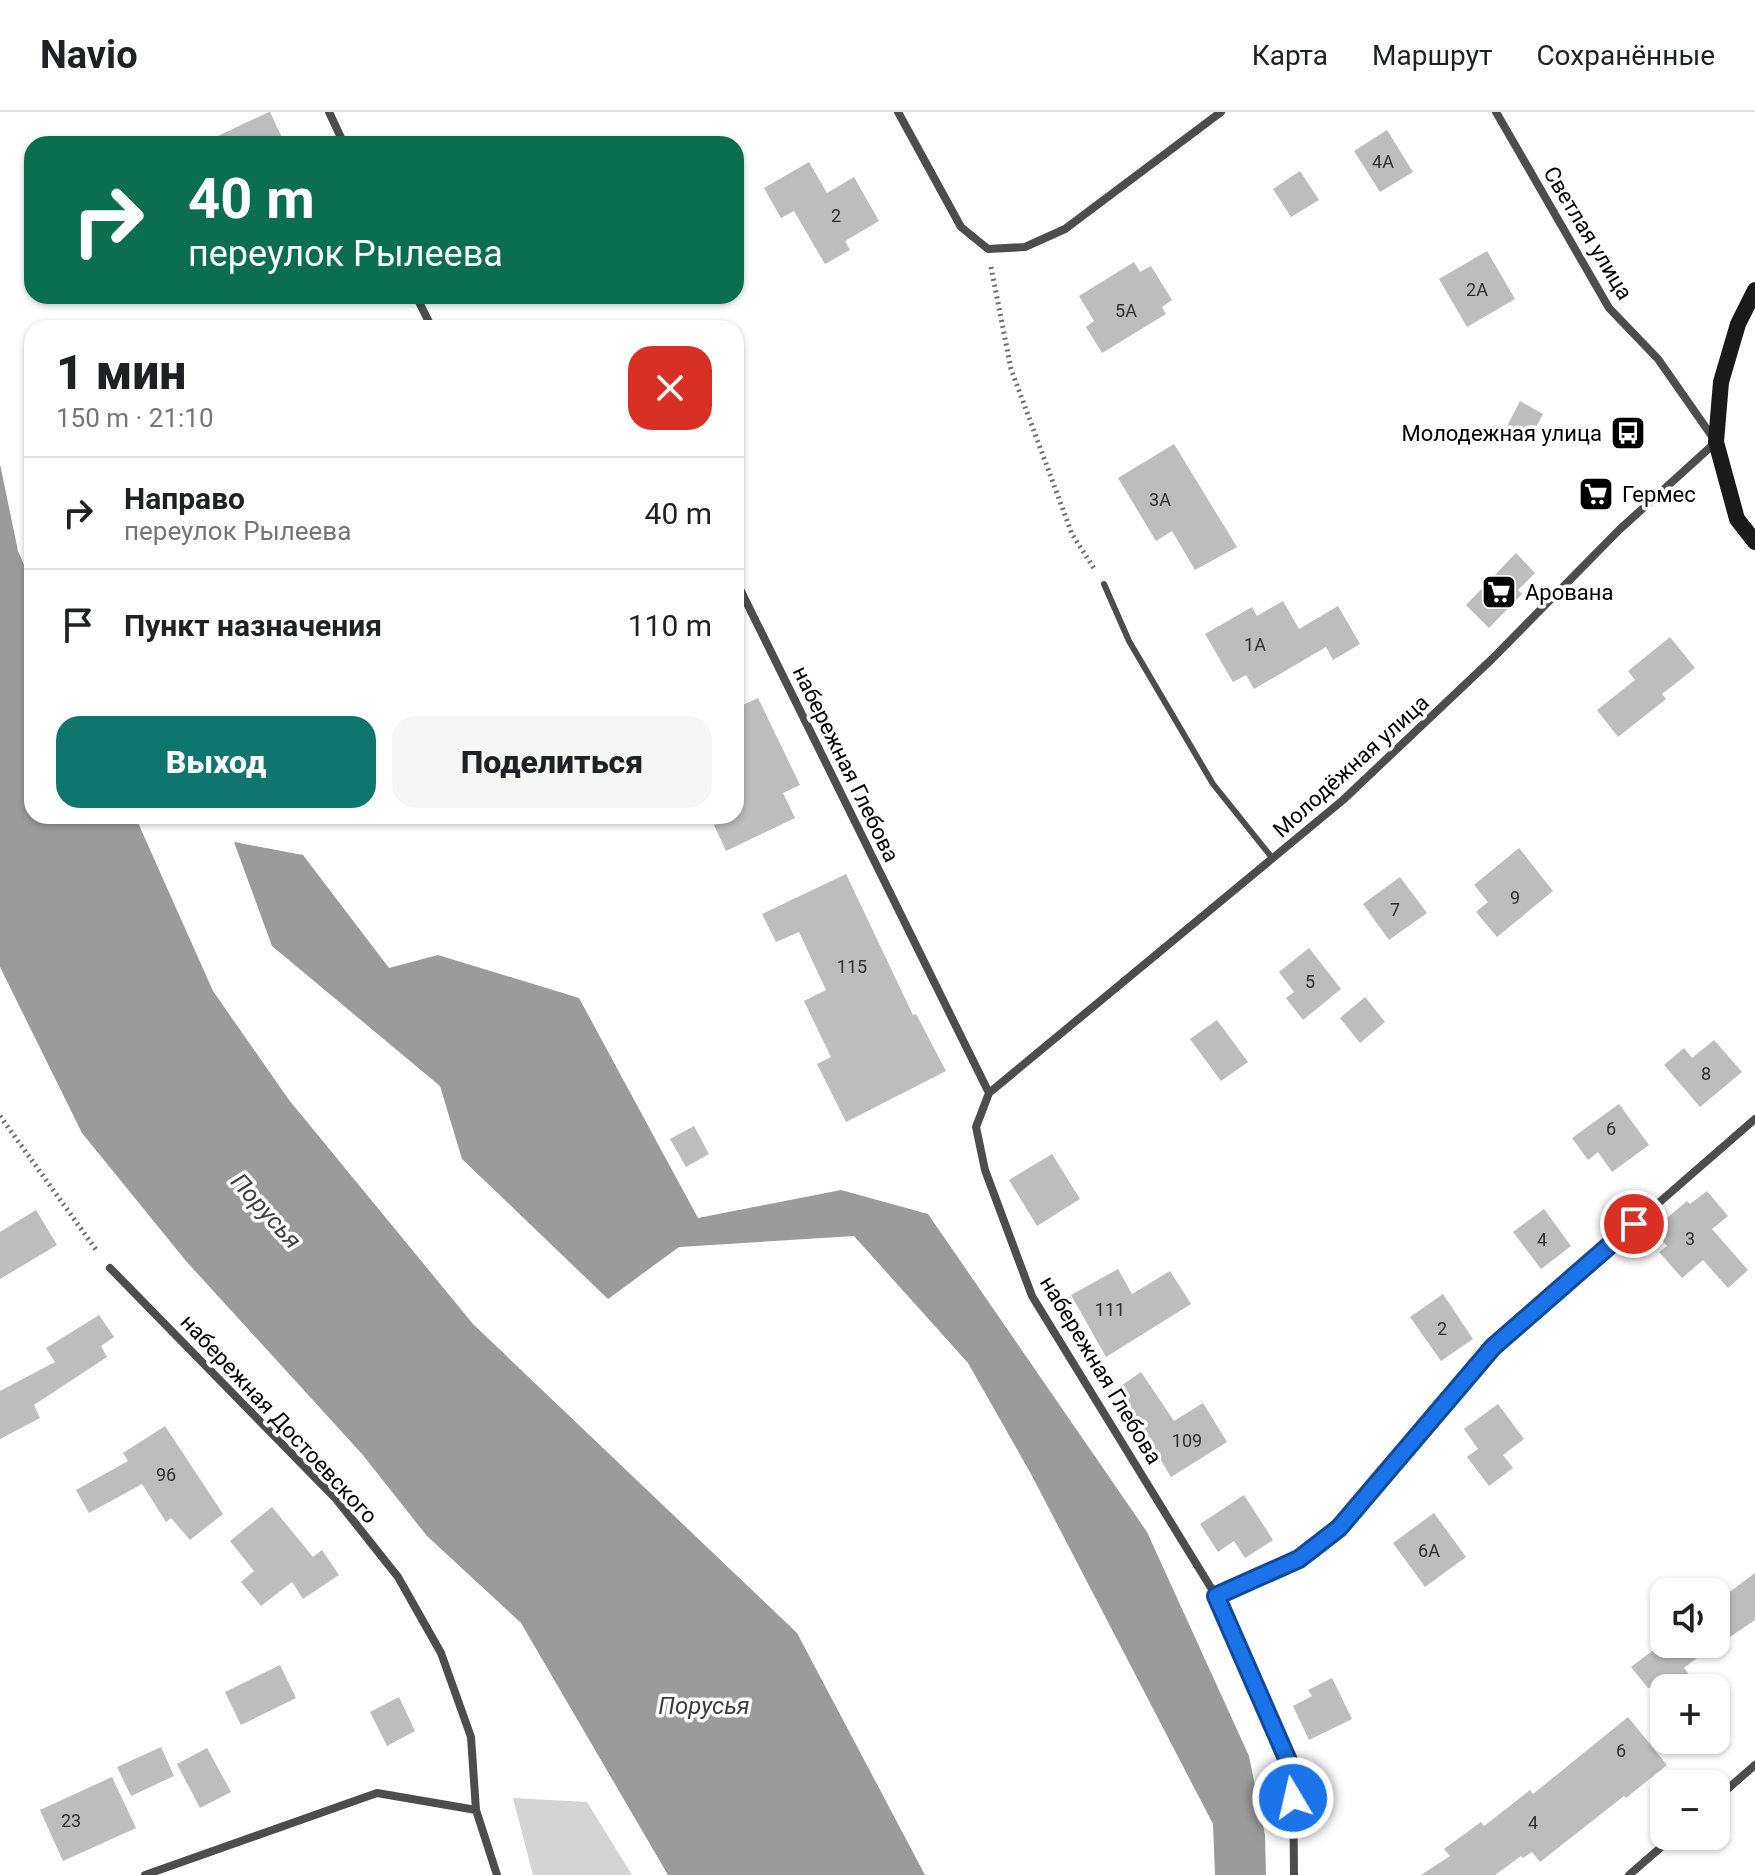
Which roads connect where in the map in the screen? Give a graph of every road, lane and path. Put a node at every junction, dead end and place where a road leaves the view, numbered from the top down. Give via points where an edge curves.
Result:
1 (329, 112) edge
2 (898, 112) edge
3 (1221, 112) edge
4 (1496, 112) edge
5 (340, 136) edge
6 (988, 249) junction
7 (1755, 290) edge
8 (1716, 442) junction
9 (1755, 542) edge
10 (1104, 584) joint
11 (744, 597) edge
12 (1274, 859) junction
13 (989, 1093) junction
14 (0, 1116) edge
15 (1755, 1119) edge
16 (110, 1268) joint
17 (1216, 1596) junction
18 (1755, 1765) edge
19 (1730, 1787) edge
20 (476, 1810) junction
21 (1658, 1850) edge
22 (145, 1875) edge
23 (497, 1875) edge
24 (1294, 1875) edge
25 (1629, 1875) edge

1 - 5 street
2 - 6 street via 961,227
3 - 6 street via 1065,229 1025,247
4 - 8 street, Светлая улица via 1609,308 1658,359
6 - 10 path via 1011,369 1072,534
7 - 8 street via 1738,324 1721,382
8 - 9 street via 1737,519
8 - 12 street, Молодёжная улица via 1355,790
10 - 12 lane via 1129,641 1213,784
11 - 13 street, набережная Глебова
12 - 13 street, Молодёжная улица
13 - 17 street, набережная Глебова via 976,1127 985,1170 1032,1296
14 - 16 path
15 - 17 street via 1493,1347 1339,1528 1299,1559
16 - 20 street, набережная Достоевского via 336,1499 398,1577 441,1653 471,1737
17 - 24 street, набережная Глебова via 1293,1772
18 - 19 street
20 - 22 street via 377,1793
20 - 23 street, набережная Достоевского
21 - 25 street

